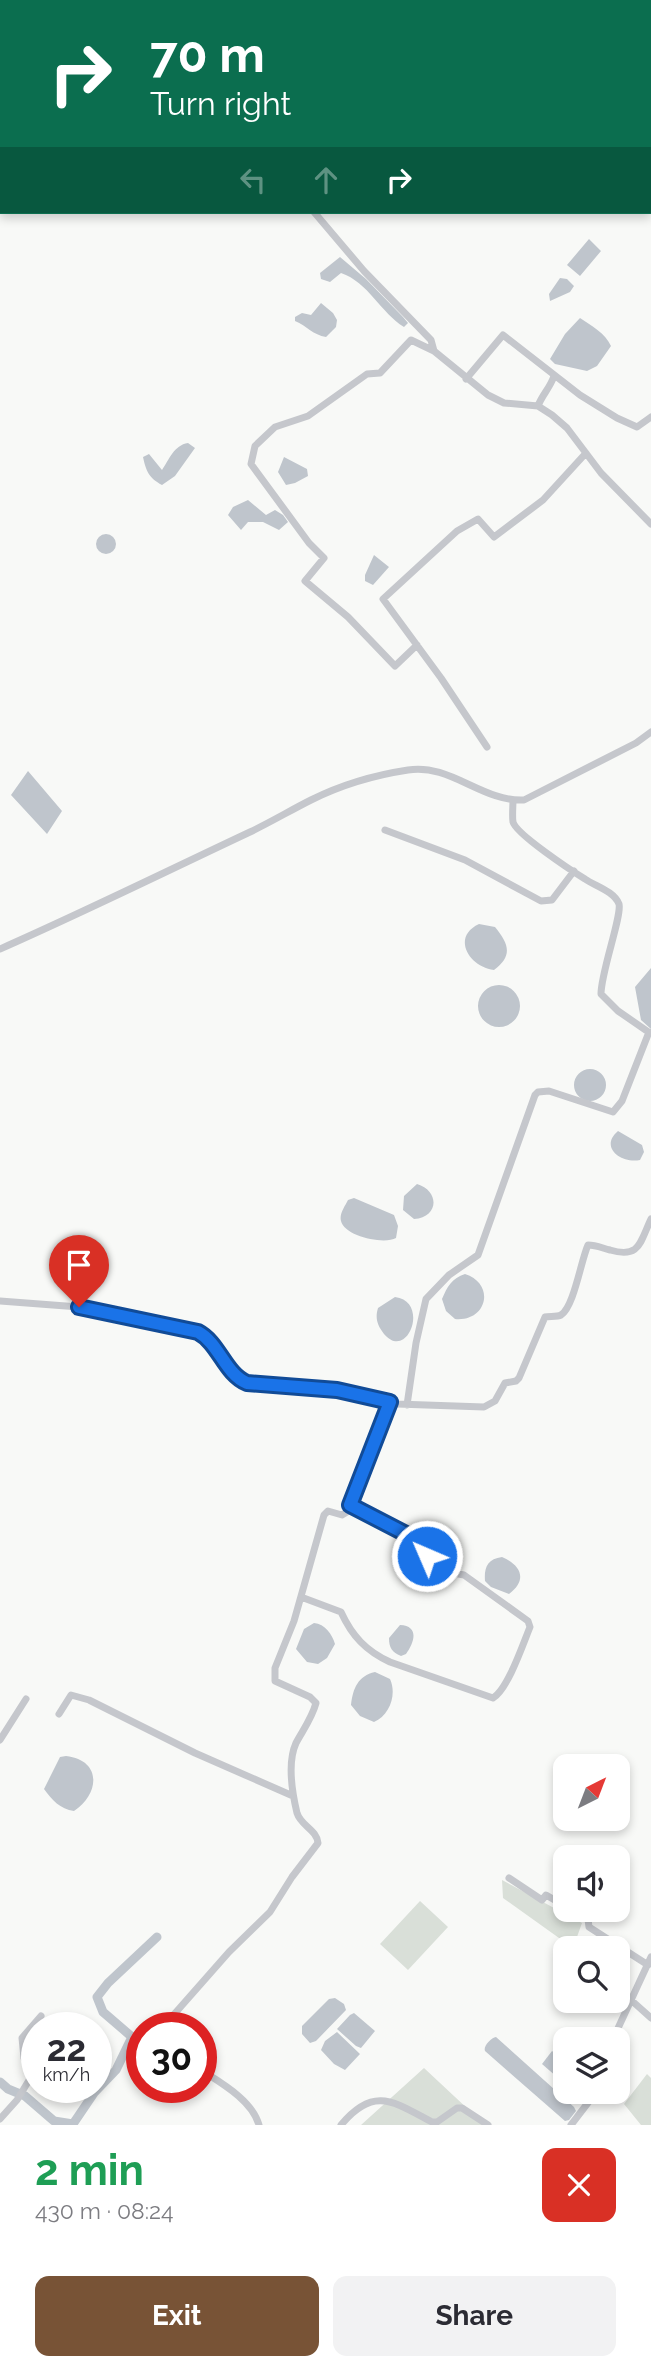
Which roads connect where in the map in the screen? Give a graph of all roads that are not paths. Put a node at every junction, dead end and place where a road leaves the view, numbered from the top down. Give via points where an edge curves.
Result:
1 (316, 214) edge
2 (434, 351) junction
3 (554, 376) junction
4 (466, 379) junction
5 (538, 406) junction
6 (651, 417) edge
7 (586, 453) junction
8 (651, 524) edge
9 (417, 645) junction
10 (651, 732) edge
11 (487, 747) dead end
12 (513, 804) junction
13 (385, 830) dead end
14 (574, 871) junction
15 (0, 949) edge
16 (650, 1033) edge
17 (651, 1219) edge
18 (0, 1301) edge
19 (390, 1402) junction
20 (407, 1405) junction
21 (350, 1505) junction
22 (301, 1597) junction
23 (26, 1699) dead end
24 (59, 1714) dead end
25 (0, 1740) edge
26 (293, 1796) junction
27 (509, 1878) dead end
28 (553, 1899) edge
29 (588, 1922) edge
30 (649, 1961) edge
31 (631, 2000) junction
32 (176, 2012) edge
33 (651, 2018) edge
34 (619, 2027) edge
35 (217, 2081) edge
36 (21, 2091) edge
37 (587, 2104) edge
38 (0, 2119) edge
39 (259, 2125) edge
40 (341, 2125) edge
41 (488, 2125) edge
42 (572, 2125) edge

1 - 2 street via 363,271 431,340
2 - 4 street
2 - 9 street via 411,340 380,373 367,374 308,416 275,427 255,446 251,464 324,558 304,581 396,666
3 - 4 street via 503,335
3 - 5 street
3 - 6 street via 637,427
4 - 5 street via 504,402
5 - 7 street via 567,428
7 - 8 street
7 - 9 street via 543,500 494,537 478,519 457,531 383,599
9 - 11 street
10 - 12 street
12 - 14 street via 513,822 519,830
12 - 15 street via 435,769 365,779 313,799 144,884
13 - 14 street via 465,860 541,901 552,900
14 - 16 street via 606,890 619,906 601,994
16 - 20 street via 613,1112 549,1091 535,1095 478,1255 426,1299
17 - 20 street via 633,1252 588,1245 564,1312 545,1317 519,1378 505,1383 495,1401 488,1406
18 - 19 street via 79,1307 198,1332 242,1381 337,1390
19 - 20 street
19 - 21 street
21 - 22 street via 342,1515 328,1511 324,1515
21 - 22 street via 406,1534 415,1548 440,1567 464,1574 528,1621 530,1627 506,1680 493,1698 390,1662 359,1642 341,1612
22 - 26 street via 274,1677 316,1703 292,1752
23 - 25 street
24 - 26 street via 71,1695 89,1700
26 - 32 street via 298,1818 317,1837 316,1847 270,1912
27 - 28 street via 542,1899 546,1895
29 - 30 street via 589,1927
30 - 31 street
31 - 33 street
31 - 34 street
35 - 39 street via 250,2109
36 - 38 street
37 - 42 street
40 - 41 street via 363,2106 383,2099 432,2122 462,2108

